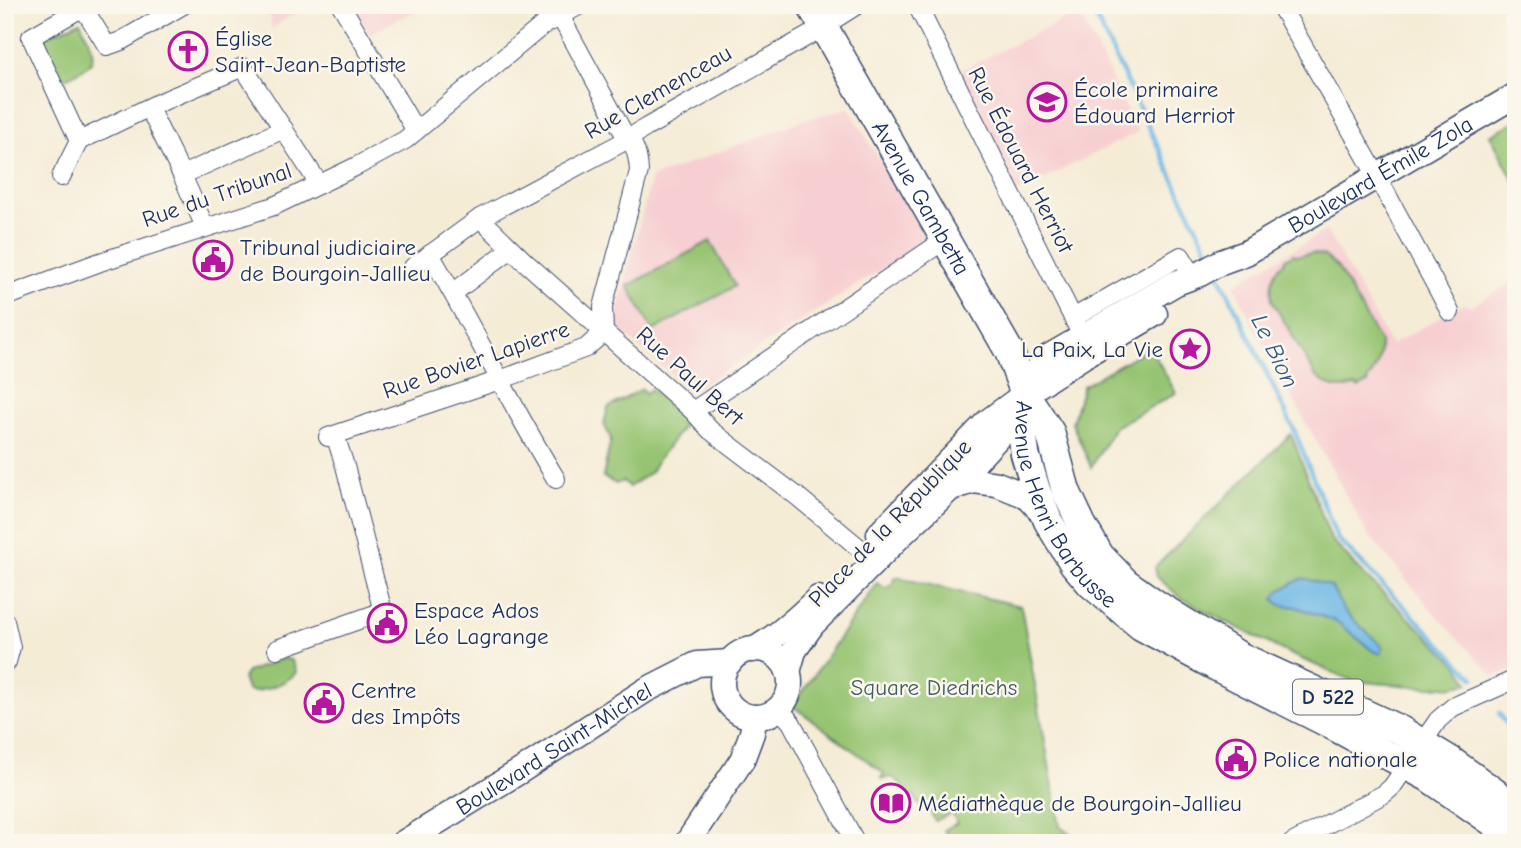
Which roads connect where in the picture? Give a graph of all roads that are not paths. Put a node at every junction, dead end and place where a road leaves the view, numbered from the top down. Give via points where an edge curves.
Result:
1 (183, 5) edge
2 (341, 5) edge
3 (541, 5) edge
4 (580, 5) edge
5 (857, 5) edge
6 (917, 5) edge
7 (1280, 5) edge
8 (78, 7) edge
9 (817, 16) edge
10 (556, 19) junction
11 (1516, 95) edge
12 (149, 108) junction
13 (284, 129) junction
14 (411, 135) junction
15 (629, 138) junction
16 (79, 141) junction
17 (182, 175) junction
18 (1377, 176) junction
19 (61, 177) dead end
20 (319, 184) junction
21 (480, 218) junction
22 (205, 227) junction
23 (946, 239) junction
24 (511, 249) junction
25 (430, 254) junction
26 (413, 267) dead end
27 (1213, 273) junction
28 (453, 293) junction
29 (5, 297) edge
30 (1450, 312) dead end
31 (1077, 327) junction
32 (604, 332) junction
33 (500, 380) junction
34 (1025, 394) junction
35 (693, 411) junction
36 (556, 479) dead end
37 (951, 488) junction
38 (1048, 521) junction
39 (869, 556) junction
40 (5, 621) edge
41 (277, 649) dead end
42 (753, 650) junction
43 (25, 659) dead end
44 (6, 662) edge
45 (726, 672) junction
46 (788, 672) junction
47 (1516, 679) edge
48 (779, 709) junction
49 (755, 717) junction
50 (1414, 755) junction
51 (1516, 808) edge
52 (1516, 838) edge
53 (402, 843) edge
54 (687, 843) edge
55 (856, 843) edge
56 (1292, 843) edge

1 - 8 street via 107,46
2 - 14 street
3 - 10 street, Rue Bovier Lapierre
4 - 10 street, Rue du Tribunal
5 - 9 street, Rue Clemenceau
6 - 31 street, Rue Édouard Herriot
7 - 18 street
8 - 16 street via 32,37
9 - 15 street, Rue Clemenceau
9 - 23 main road, Avenue Gambetta / D 522
10 - 14 street, Rue du Tribunal via 541,26
10 - 15 street, Rue Bovier Lapierre
11 - 18 main road, Boulevard Émile Zola
12 - 13 street via 243,67
12 - 16 street
12 - 17 street
13 - 17 street
13 - 20 street
14 - 20 street, Rue du Tribunal
15 - 21 street, Rue Clemenceau
15 - 32 street, Rue Bovier Lapierre via 638,154 639,171 603,307
16 - 19 street
17 - 22 street
18 - 27 main road, Boulevard Émile Zola
18 - 30 street
20 - 22 street, Rue du Tribunal via 274,205
21 - 24 street, Rue Paul Bert
21 - 25 street, Rue Clemenceau
22 - 29 street, Rue du Tribunal
23 - 34 main road, Avenue Gambetta / D 522 via 1009,351
23 - 35 street
24 - 28 street
24 - 32 street, Rue Paul Bert
25 - 26 street, Rue Clemenceau
25 - 28 street
27 - 31 main road, Place de la République via 1176,283
27 - 34 main road, Place de la République
28 - 33 street
31 - 34 main road, Place de la République via 1043,360
32 - 33 street, Rue Bovier Lapierre via 586,348
32 - 35 street, Rue Paul Bert
33 - 36 street
33 - 41 street, Rue Bovier Lapierre via 332,436 345,466 382,608
34 - 37 main road, Place de la République via 1000,435
34 - 38 main road, Avenue Henri Barbusse / D 522 via 1025,454
34 - 39 main road, Place de la République via 987,422
34 - 50 main road, Avenue Henri Barbusse / D 522 via 1050,432 1066,491 1082,525 1100,556 1126,583 1238,656 1400,730
35 - 39 street, Rue Paul Bert via 710,430
37 - 38 main road via 974,481 997,484 1027,496
37 - 39 main road, Place de la République
38 - 50 main road, Avenue Henri Barbusse / D 522 via 1082,575 1141,626
39 - 42 main road, Place de la République
39 - 46 main road, Place de la République via 812,625 794,651
40 - 44 street via 11,647
42 - 45 main road via 744,652
42 - 46 main road via 771,653
43 - 44 street
45 - 49 main road via 723,692 728,702 735,710
45 - 53 main road, Boulevard Saint-Michel via 697,664 670,677
46 - 48 main road via 790,688
47 - 50 street via 1453,707
48 - 49 main road
48 - 55 street via 791,722
49 - 54 main road via 742,760
50 - 51 main road, Avenue Henri Barbusse / D 522 via 1451,761
50 - 52 main road, Avenue Henri Barbusse / D 522 via 1428,777
50 - 56 street via 1384,794

